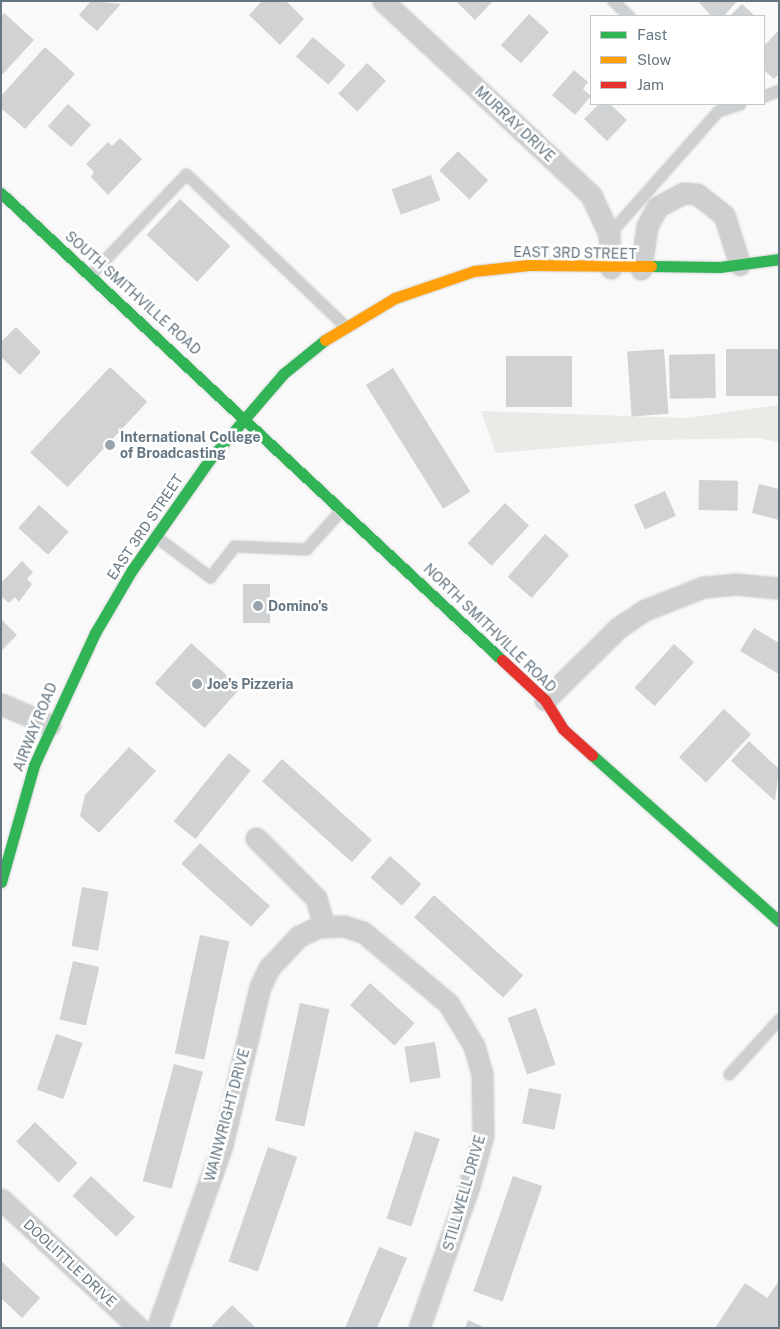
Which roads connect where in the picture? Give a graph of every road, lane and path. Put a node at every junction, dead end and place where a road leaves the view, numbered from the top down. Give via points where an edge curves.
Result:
1 (383, 1) edge
2 (612, 1) edge
3 (628, 15) edge
4 (779, 90) edge
5 (765, 96) edge
6 (725, 106) edge
7 (1, 193) edge
8 (609, 234) junction
9 (779, 259) edge
10 (740, 265) junction
11 (610, 268) junction
12 (641, 269) junction
13 (90, 275) junction
14 (345, 326) junction
15 (245, 417) junction
16 (342, 509) junction
17 (155, 536) junction
18 (779, 588) edge
19 (104, 618) joint
20 (545, 700) junction
21 (1, 704) edge
22 (50, 725) junction
23 (256, 838) dead end
24 (1, 882) edge
25 (779, 921) edge
26 (324, 926) junction
27 (779, 1019) edge
28 (729, 1074) dead end
29 (1, 1199) edge
30 (139, 1328) edge
31 (157, 1328) edge
32 (419, 1328) edge

1 - 8 street, MURRAY DRIVE via 591,195
2 - 3 lane
4 - 5 lane
6 - 8 lane
7 - 13 main road, SOUTH SMITHVILLE ROAD
8 - 11 street, MURRAY DRIVE
9 - 10 main road, EAST 3RD STREET
10 - 12 main road, EAST 3RD STREET
10 - 12 street via 724,215 697,194 683,193 657,207 647,226
11 - 12 main road, EAST 3RD STREET
11 - 14 main road, EAST 3RD STREET via 530,265 474,272 395,298
13 - 14 lane via 186,174
13 - 15 main road, SOUTH SMITHVILLE ROAD
14 - 15 main road, EAST 3RD STREET via 283,374
15 - 16 main road, NORTH SMITHVILLE ROAD
15 - 17 main road, EAST 3RD STREET
16 - 17 lane via 306,549 234,546 210,577
16 - 20 main road, NORTH SMITHVILLE ROAD
17 - 19 main road, EAST 3RD STREET
18 - 20 street via 735,584 703,588 645,610 618,628
19 - 22 main road, AIRWAY ROAD
20 - 25 main road, NORTH SMITHVILLE ROAD via 564,729
21 - 22 street
22 - 24 main road, AIRWAY ROAD
23 - 26 street via 316,898
26 - 31 street, WAINWRIGHT DRIVE via 299,936 283,949 260,987 222,1145
26 - 32 street, STILLWELL DRIVE via 363,932 448,1003 474,1046 482,1074 482,1134 469,1186
27 - 28 lane
29 - 30 street, DOOLITTLE DRIVE

